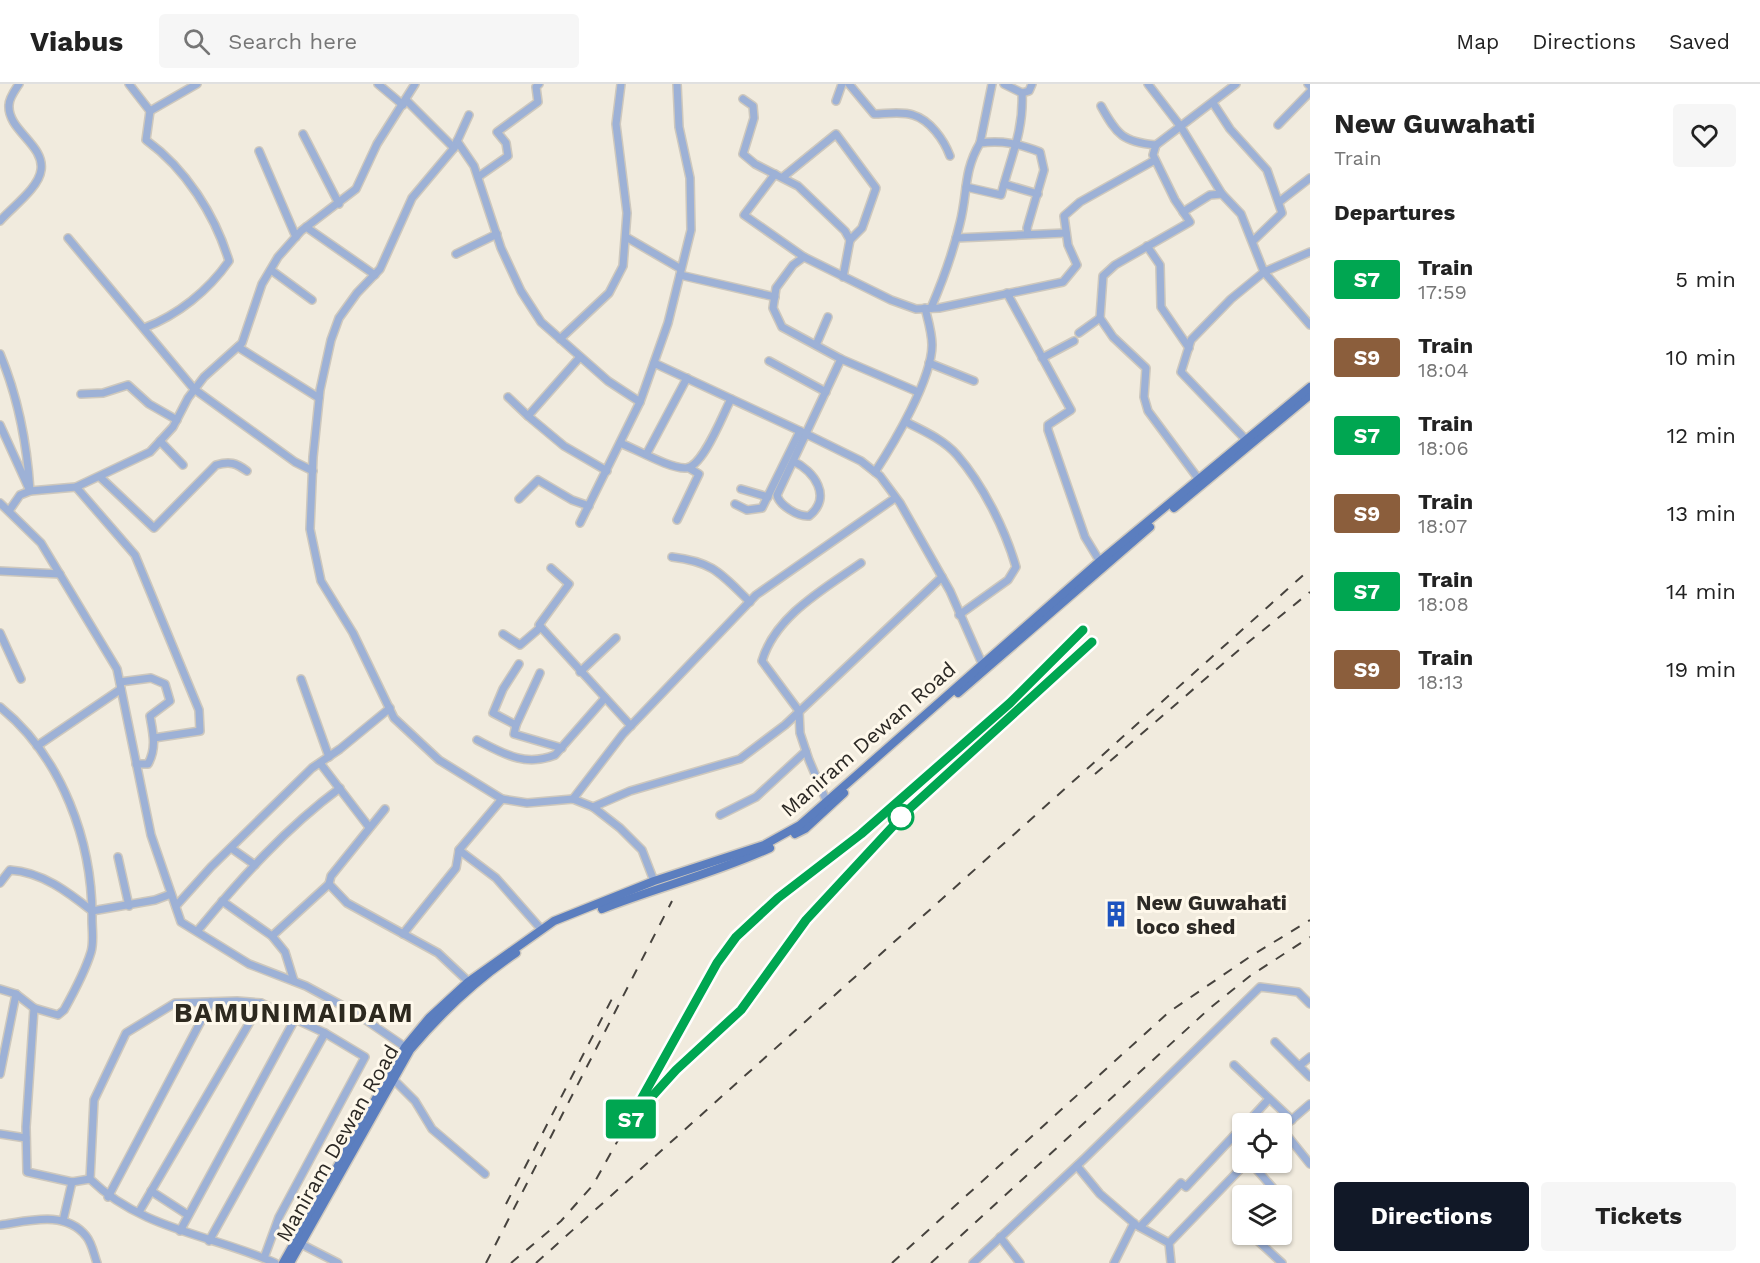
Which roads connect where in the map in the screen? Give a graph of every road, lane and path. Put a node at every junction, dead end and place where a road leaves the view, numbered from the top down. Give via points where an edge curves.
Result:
1 (19, 84) edge
2 (129, 84) edge
3 (197, 84) edge
4 (378, 84) edge
5 (415, 84) edge
6 (539, 84) edge
7 (621, 84) edge
8 (677, 84) edge
9 (842, 84) edge
10 (849, 84) edge
11 (992, 84) edge
12 (1004, 84) edge
13 (1032, 84) edge
14 (1148, 84) edge
15 (1223, 84) edge
16 (1236, 84) edge
17 (1228, 92) junction
18 (1310, 92) edge
19 (1022, 93) junction
20 (743, 99) dead end
21 (836, 101) dead end
22 (404, 102) junction
23 (1214, 103) junction
24 (1101, 106) dead end
25 (150, 111) junction
26 (469, 116) dead end
27 (1278, 125) dead end
28 (1181, 127) junction
29 (303, 134) dead end
30 (980, 143) junction
31 (1018, 143) junction
32 (455, 145) junction
33 (1156, 145) junction
34 (259, 151) dead end
35 (950, 156) dead end
36 (1155, 160) junction
37 (775, 174) junction
38 (478, 177) junction
39 (783, 177) junction
40 (1310, 178) edge
41 (1004, 184) junction
42 (966, 187) junction
43 (1038, 194) junction
44 (1222, 194) junction
45 (1279, 202) junction
46 (339, 204) junction
47 (1183, 212) junction
48 (0, 221) edge
49 (306, 227) junction
50 (1066, 233) junction
51 (497, 234) junction
52 (1028, 234) junction
53 (296, 237) junction
54 (626, 237) junction
55 (68, 238) dead end
56 (956, 238) junction
57 (850, 240) junction
58 (1253, 241) junction
59 (1147, 246) junction
60 (1310, 252) edge
61 (456, 254) dead end
62 (804, 257) junction
63 (271, 270) junction
64 (680, 272) junction
65 (1264, 272) junction
66 (375, 275) junction
67 (843, 277) junction
68 (1007, 293) junction
69 (775, 297) junction
70 (312, 300) dead end
71 (928, 308) junction
72 (828, 317) dead end
73 (1100, 318) junction
74 (1310, 325) edge
75 (144, 328) junction
76 (1078, 333) dead end
77 (560, 339) junction
78 (1074, 341) dead end
79 (816, 345) junction
80 (238, 347) junction
81 (1189, 348) junction
82 (0, 354) edge
83 (580, 357) junction
84 (1042, 358) junction
85 (841, 359) junction
86 (770, 361) dead end
87 (654, 363) junction
88 (929, 363) junction
89 (687, 378) junction
90 (974, 381) dead end
91 (1310, 387) edge
92 (194, 389) junction
93 (826, 392) junction
94 (918, 392) junction
95 (81, 394) dead end
96 (1310, 395) edge
97 (508, 397) dead end
98 (319, 398) junction
99 (731, 399) junction
100 (640, 402) junction
101 (528, 416) junction
102 (177, 420) junction
103 (906, 422) junction
104 (0, 426) edge
105 (803, 432) junction
106 (160, 441) junction
107 (620, 443) junction
108 (1249, 443) junction
109 (646, 453) junction
110 (793, 461) junction
111 (183, 465) dead end
112 (689, 468) junction
113 (247, 471) dead end
114 (313, 471) junction
115 (607, 471) junction
116 (875, 472) junction
117 (100, 477) junction
118 (1200, 481) junction
119 (76, 487) junction
120 (741, 489) dead end
121 (30, 491) junction
122 (768, 497) junction
123 (895, 498) junction
124 (519, 499) dead end
125 (0, 503) edge
126 (735, 504) dead end
127 (589, 506) junction
128 (9, 511) junction
129 (677, 520) dead end
130 (580, 523) dead end
131 (1140, 532) junction
132 (672, 556) dead end
133 (861, 563) dead end
134 (1101, 564) junction
135 (551, 568) dead end
136 (0, 571) edge
137 (60, 574) junction
138 (942, 577) junction
139 (750, 602) junction
140 (959, 615) junction
141 (541, 627) junction
142 (0, 633) edge
143 (503, 634) dead end
144 (616, 638) dead end
145 (519, 664) dead end
146 (983, 668) junction
147 (580, 672) junction
148 (540, 673) dead end
149 (21, 679) dead end
150 (301, 679) dead end
151 (120, 686) junction
152 (604, 698) junction
153 (0, 707) edge
154 (390, 708) junction
155 (799, 711) junction
156 (516, 725) junction
157 (631, 726) junction
158 (154, 738) junction
159 (477, 740) dead end
160 (37, 746) junction
161 (562, 748) junction
162 (806, 751) junction
163 (329, 757) junction
164 (320, 763) junction
165 (136, 764) junction
166 (340, 788) junction
167 (502, 799) junction
168 (573, 799) junction
169 (826, 800) junction
170 (592, 807) junction
171 (385, 809) dead end
172 (720, 815) dead end
173 (369, 827) junction
174 (231, 848) junction
175 (459, 850) junction
176 (117, 857) dead end
177 (255, 865) junction
178 (654, 881) junction
179 (0, 883) edge
180 (329, 884) junction
181 (171, 894) junction
182 (222, 901) junction
183 (129, 906) junction
184 (176, 906) junction
185 (92, 911) junction
186 (200, 929) dead end
187 (541, 929) junction
188 (403, 934) junction
189 (272, 936) junction
190 (294, 981) junction
191 (471, 984) junction
192 (0, 989) edge
193 (16, 994) junction
194 (211, 1002) junction
195 (261, 1004) junction
196 (1310, 1004) edge
197 (34, 1008) junction
198 (295, 1019) junction
199 (325, 1033) junction
200 (1275, 1042) dead end
201 (408, 1048) junction
202 (1310, 1057) edge
203 (1234, 1065) dead end
204 (1299, 1066) junction
205 (0, 1074) edge
206 (392, 1077) junction
207 (1310, 1077) edge
208 (1269, 1099) junction
209 (1310, 1104) edge
210 (1256, 1113) edge
211 (1284, 1113) edge
212 (1292, 1120) edge
213 (0, 1134) edge
214 (26, 1138) junction
215 (1232, 1138) edge
216 (1292, 1142) edge
217 (1310, 1164) edge
218 (1077, 1166) junction
219 (1237, 1173) edge
220 (1258, 1173) edge
221 (485, 1174) dead end
222 (90, 1179) junction
223 (72, 1182) junction
224 (1270, 1185) edge
225 (151, 1191) junction
226 (108, 1197) junction
227 (139, 1212) junction
228 (188, 1215) junction
229 (63, 1221) junction
230 (0, 1225) edge
231 (1137, 1225) junction
232 (180, 1231) junction
233 (1000, 1237) junction
234 (209, 1241) junction
235 (1169, 1243) junction
236 (301, 1244) junction
237 (1262, 1245) edge
238 (264, 1258) junction
239 (97, 1263) edge
240 (275, 1263) edge
241 (283, 1263) edge
242 (290, 1263) edge
243 (338, 1263) edge
244 (973, 1263) edge
245 (1020, 1263) edge
246 (1114, 1263) edge
247 (1171, 1263) edge
248 (1281, 1263) edge

1 - 48 street via 9,102 10,116 39,157 41,171 29,192
2 - 25 street
3 - 25 street
4 - 22 street
5 - 22 street
6 - 38 street via 538,102 497,132 506,143 508,156
7 - 54 street via 616,124 627,213
8 - 64 street via 679,127 690,178 691,230
9 - 21 street
10 - 35 street via 874,114 912,114 927,124 945,142
11 - 30 street
12 - 19 street
13 - 19 street via 1029,91
14 - 28 street
15 - 17 street
16 - 17 street
17 - 23 street
18 - 27 street
19 - 31 street
20 - 37 street via 753,106 754,118 743,154
22 - 32 street
22 - 46 street via 377,144 356,189
23 - 28 street
23 - 45 street via 1230,129 1267,170
24 - 33 street via 1120,135 1135,143
25 - 75 street via 146,140 162,151 204,204 221,236 228,261 192,300 168,319
26 - 32 street
28 - 33 street
28 - 44 street
29 - 46 street
30 - 31 street
30 - 42 street via 970,159
31 - 41 street
31 - 43 street via 1040,153 1044,170
32 - 38 street
32 - 66 street via 412,198
33 - 36 street
34 - 53 street
36 - 47 street
36 - 50 street via 1080,202 1064,216
37 - 39 street
37 - 62 street via 744,215
38 - 51 street
39 - 57 street via 798,186
39 - 57 street via 836,134 876,188 862,228
40 - 45 street
41 - 42 street via 1001,195
41 - 43 street
42 - 56 street
43 - 52 street
44 - 47 street via 1210,195
44 - 58 street via 1241,214
45 - 58 street via 1282,213
46 - 49 street
47 - 59 street via 1190,222
49 - 53 street
49 - 66 street
50 - 52 street
50 - 68 street via 1077,265 1063,282
51 - 61 street
51 - 77 street via 521,291 540,322
52 - 56 street
53 - 63 street
54 - 64 street
54 - 77 street via 623,266 609,293
55 - 75 street
56 - 71 street via 947,271
57 - 67 street
58 - 65 street
59 - 73 street via 1103,276
59 - 81 street via 1160,265 1161,307
60 - 65 street
62 - 67 street
62 - 69 street via 776,288
63 - 70 street
63 - 80 street
64 - 69 street
64 - 87 street
65 - 74 street
65 - 81 street via 1223,307 1191,340
66 - 98 street via 339,318
67 - 71 street via 891,300 916,309
68 - 71 street
68 - 84 street
69 - 79 street via 773,308 782,327
71 - 88 street via 932,343
72 - 79 street
73 - 76 street
73 - 118 street via 1113,337 1146,368 1144,397 1148,411
75 - 92 street
77 - 83 street
78 - 84 street
79 - 85 street
80 - 92 street
80 - 98 street
81 - 108 street via 1181,372
82 - 121 street via 16,400
83 - 100 street
83 - 101 street
84 - 134 street via 1071,410 1048,425 1048,430 1085,537
85 - 93 street
85 - 94 street
86 - 93 street
87 - 89 street
87 - 100 street
88 - 90 street
88 - 94 street
89 - 99 street
89 - 109 street
91 - 108 main road, Maniram Dewan Road
92 - 102 street
92 - 114 street
93 - 105 street
94 - 103 street
95 - 102 street via 128,386
96 - 108 main road, Maniram Dewan Road
97 - 101 street
98 - 114 street
99 - 105 street
99 - 112 street via 700,461
100 - 107 street
101 - 115 street via 564,446
102 - 106 street
103 - 116 street
103 - 140 street via 957,454 980,488 1010,546 1016,567 1008,580
104 - 121 street
105 - 110 street
105 - 116 street
105 - 122 street
106 - 111 street
106 - 117 street via 150,452
107 - 109 street
107 - 115 street
108 - 118 main road, Maniram Dewan Road
108 - 131 main road, Maniram Dewan Road
109 - 112 street
110 - 110 street via 777,499 808,516 816,508 820,492 808,469
112 - 129 street via 699,474
113 - 117 street via 236,463 216,465 154,528
114 - 154 street via 310,529 321,581 353,633
115 - 127 street
116 - 123 street
117 - 119 street
118 - 131 main road, Maniram Dewan Road
119 - 121 street
119 - 158 street via 135,555 199,710 200,731
120 - 122 street
121 - 128 street via 20,495
122 - 126 street via 762,508 747,510
123 - 138 street
123 - 139 street
124 - 127 street via 538,480
125 - 128 street
127 - 130 street
128 - 137 street via 41,543
131 - 134 main road, Maniram Dewan Road
132 - 139 street via 714,568
133 - 155 street via 782,624 766,646 762,662
134 - 146 main road, Maniram Dewan Road
135 - 141 street via 569,584
136 - 137 street
137 - 151 street via 117,669
138 - 140 street
138 - 155 street
139 - 157 street
140 - 146 street
141 - 143 street via 520,645
141 - 147 street
142 - 149 street
144 - 147 street
145 - 156 street via 493,713
146 - 169 main road, Maniram Dewan Road
146 - 191 main road, Maniram Dewan Road via 805,829 727,867 658,887 559,925
147 - 152 street
148 - 156 street
150 - 163 street
151 - 158 street via 151,678 165,684 170,701 150,716
151 - 160 street
151 - 165 street
152 - 157 street
152 - 161 street
153 - 160 street
154 - 163 street
154 - 167 street via 394,718 439,760
155 - 162 street
155 - 170 street via 740,759 630,791
156 - 161 street via 517,736
157 - 168 street
158 - 165 street via 148,764
159 - 161 street via 523,761 543,760
160 - 185 street via 74,812 88,861
162 - 169 street
162 - 172 street via 756,797
163 - 164 street
164 - 166 street
164 - 174 street
165 - 181 street via 151,835
166 - 173 street
166 - 177 street
167 - 168 street via 527,803
167 - 175 street
168 - 170 street
169 - 178 main road, Maniram Dewan Road via 800,825 764,845
170 - 178 street via 642,850
171 - 173 street
173 - 180 street
174 - 177 street
174 - 184 street
175 - 187 street via 496,878
175 - 188 street via 456,868
176 - 183 street
177 - 182 street
178 - 187 main road, Maniram Dewan Road
179 - 185 street via 10,870 27,871 46,879
180 - 188 street via 347,903
180 - 189 street
181 - 183 street
181 - 184 street
182 - 186 street
182 - 189 street
183 - 185 street
184 - 190 street via 181,922 199,934 249,964
185 - 197 street via 92,950 64,1010 58,1015
187 - 191 main road, Maniram Dewan Road
188 - 191 street via 438,953
189 - 190 street via 285,952
190 - 201 street via 354,1012
191 - 201 main road, Maniram Dewan Road via 429,1018
192 - 193 street
193 - 197 street
193 - 205 street
194 - 195 street
194 - 222 street via 175,1003 126,1033 94,1100
194 - 226 street
195 - 198 street
195 - 225 street
196 - 218 street via 1298,992 1260,987
197 - 214 street
198 - 199 street
198 - 228 street
199 - 234 street
199 - 238 street via 365,1057 279,1218
200 - 204 street
201 - 206 main road, Maniram Dewan Road
202 - 204 street
203 - 208 street
204 - 207 street
206 - 221 street via 432,1129
206 - 236 main road, Maniram Dewan Road
206 - 241 main road, Maniram Dewan Road
208 - 210 street
208 - 211 street
209 - 212 street
213 - 214 street
214 - 223 street via 27,1172
215 - 231 street via 1186,1187 1181,1183
216 - 217 street
218 - 231 street via 1100,1194
218 - 233 street
219 - 235 street
220 - 224 street
222 - 223 street
222 - 226 street
223 - 229 street
225 - 227 street
225 - 228 street
226 - 227 street
227 - 232 street
228 - 232 street
229 - 230 street via 57,1218
229 - 239 street via 87,1237
231 - 235 street
231 - 246 street
232 - 234 street
233 - 244 street
233 - 245 street
234 - 238 street
235 - 247 street
236 - 242 main road, Maniram Dewan Road
236 - 243 street
237 - 248 street
238 - 240 street

